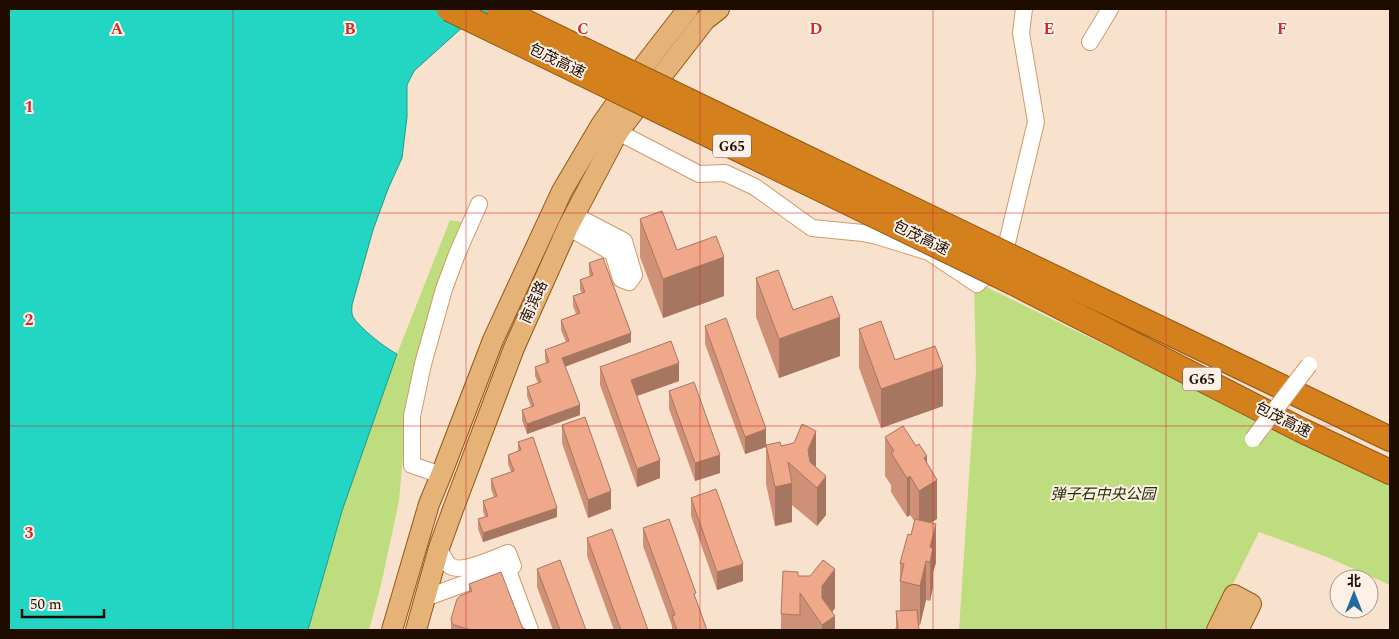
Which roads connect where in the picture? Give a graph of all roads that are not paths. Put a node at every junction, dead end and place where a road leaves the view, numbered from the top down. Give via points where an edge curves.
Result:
1 (449, 9) edge
2 (500, 9) edge
3 (688, 9) edge
4 (719, 9) edge
5 (1024, 9) edge
6 (1110, 9) edge
7 (1090, 42) dead end
8 (618, 132) junction
9 (479, 204) dead end
10 (571, 221) junction
11 (1019, 273) junction
12 (628, 277) dead end
13 (1309, 365) dead end
14 (1253, 439) dead end
15 (1390, 439) edge
16 (1390, 472) edge
17 (441, 475) junction
18 (439, 548) junction
19 (507, 568) junction
20 (425, 598) junction
21 (392, 630) edge
22 (416, 630) edge
23 (530, 630) edge
24 (1217, 630) edge
25 (1238, 630) edge

1 - 11 highway, 包茂高速 / G65, bridge
2 - 11 highway, 包茂高速 / G65, bridge
3 - 17 main road, 南滨路 via 600,125 562,190 493,340
4 - 8 main road, 南滨路 via 705,20
5 - 8 street via 1020,33 1036,122 1006,246 998,265 977,284 929,252 870,234 812,228 755,187 724,173 699,174
6 - 7 street
8 - 10 main road, 南滨路
9 - 17 street via 444,290 412,416 412,465
10 - 12 street via 613,253
10 - 18 main road, 南滨路 via 514,348
11 - 15 highway, 包茂高速 / G65
11 - 16 highway, 包茂高速 / G65 via 1301,430
13 - 14 street, bridge
17 - 21 main road, 南滨路 via 429,504
18 - 19 street via 454,569 508,553 513,566
18 - 20 main road, 南滨路
19 - 20 street
19 - 23 street
20 - 22 main road, 南滨路
24 - 25 main road via 1243,600

